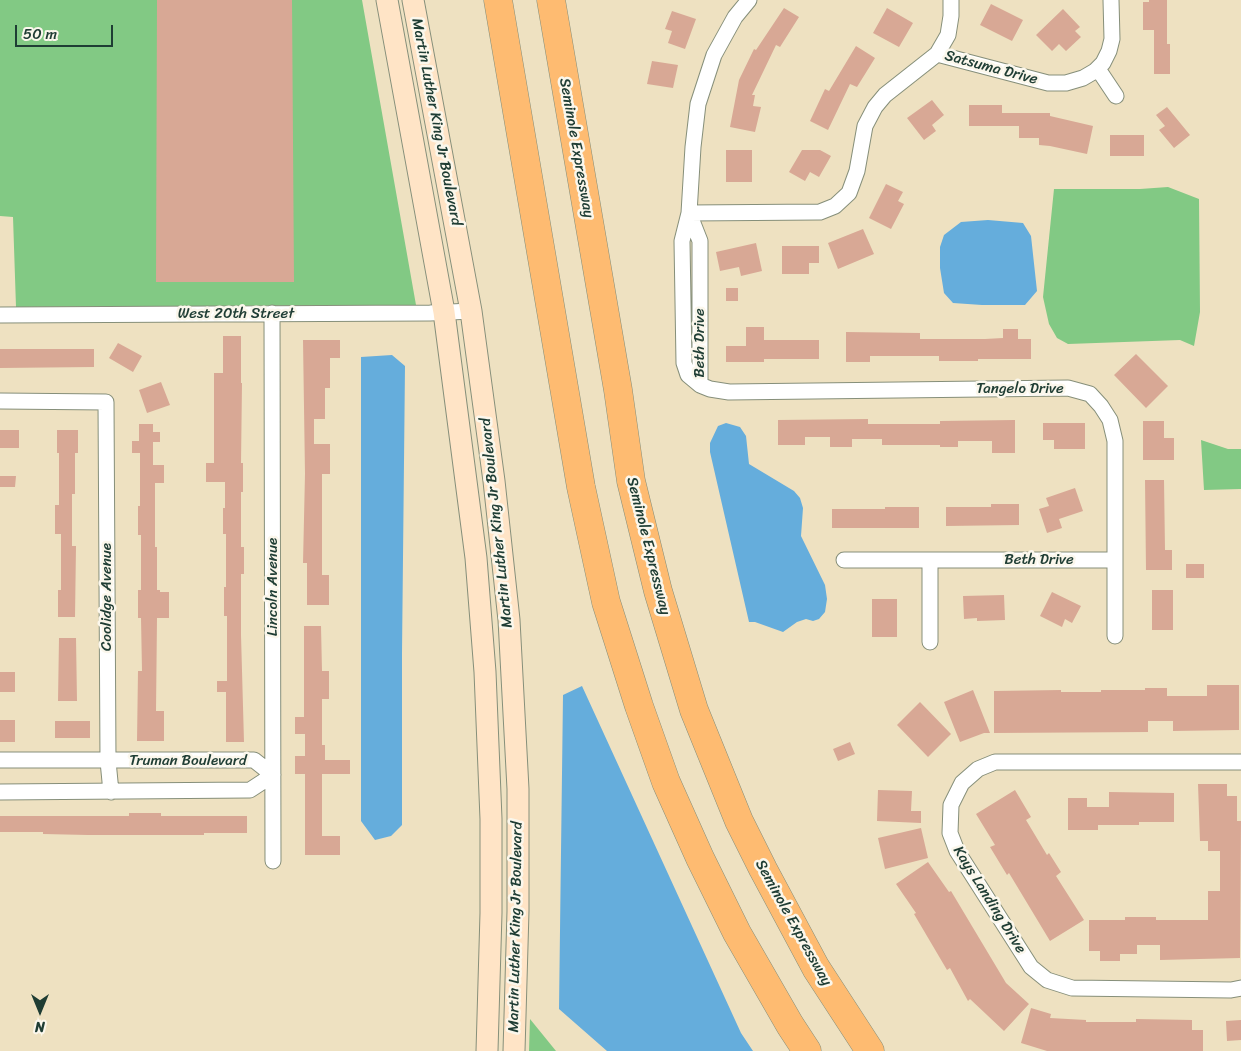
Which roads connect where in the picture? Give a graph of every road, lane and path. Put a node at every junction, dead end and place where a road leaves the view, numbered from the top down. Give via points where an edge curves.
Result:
1 (387, 0) edge
2 (413, 0) edge
3 (498, 0) edge
4 (551, 0) edge
5 (749, 0) edge
6 (951, 0) edge
7 (1112, 0) edge
8 (937, 54) junction
9 (1098, 69) junction
10 (1116, 96) dead end
11 (690, 213) junction
12 (471, 311) junction
13 (444, 312) junction
14 (272, 313) junction
15 (0, 315) edge
16 (700, 385) joint
17 (0, 401) edge
18 (844, 560) dead end
19 (930, 560) junction
20 (1114, 560) junction
21 (1115, 636) dead end
22 (930, 642) dead end
23 (0, 760) edge
24 (108, 761) junction
25 (1241, 762) edge
26 (273, 775) junction
27 (0, 792) edge
28 (111, 792) junction
29 (273, 861) dead end
30 (1241, 988) edge
31 (487, 1051) edge
32 (514, 1051) edge
33 (807, 1051) edge
34 (870, 1051) edge

1 - 13 main road, Martin Luther King Jr Boulevard
2 - 12 main road, Martin Luther King Jr Boulevard
3 - 33 highway via 581,488 606,602 666,782 700,858 737,933
4 - 34 highway, Seminole Expressway via 631,481 658,591 694,710 739,821 763,869 816,968
5 - 11 street, Beth Drive via 735,17 714,55 698,104
6 - 8 street via 948,35
7 - 9 street via 1112,39
8 - 9 street, Satsuma Drive via 1048,83 1066,83
8 - 11 street, Satsuma Drive via 885,95 875,107 865,126 857,171 849,193 835,206 820,212
9 - 10 street
11 - 16 street, Beth Drive via 682,240 684,363 688,375
12 - 13 street, West 20th Street
12 - 32 main road, Martin Luther King Jr Boulevard via 509,620 518,789
13 - 14 street, West 20th Street
13 - 31 main road, Martin Luther King Jr Boulevard via 476,558 485,672 491,819
14 - 15 street, West 20th Street
14 - 26 street, Lincoln Avenue
16 - 20 street, Tangelo Drive via 729,392 1068,388 1090,394 1110,420 1115,441
17 - 24 street, Coolidge Avenue via 106,402
18 - 19 street, Beth Drive
19 - 20 street, Beth Drive
19 - 22 street
20 - 21 street, Tangelo Drive
23 - 24 street, Truman Boulevard
24 - 26 street, Truman Boulevard via 254,760
24 - 28 street, Coolidge Avenue
25 - 30 street, Kays Landing Drive via 995,762 978,769 962,782 951,805 950,833 957,851 1031,967 1047,980 1072,988
26 - 28 street, Truman Boulevard via 250,790
26 - 29 street, Lincoln Avenue
27 - 28 street, Truman Boulevard

